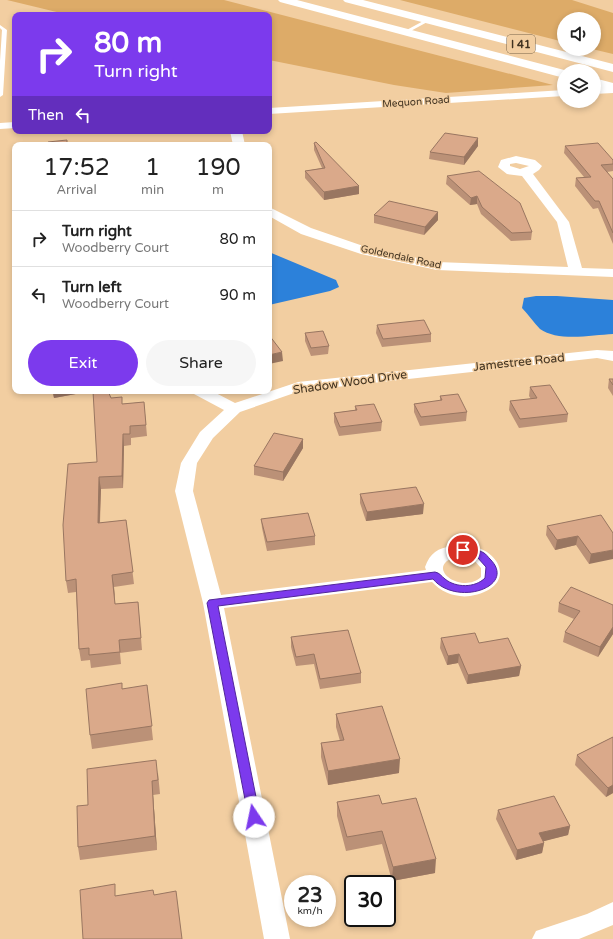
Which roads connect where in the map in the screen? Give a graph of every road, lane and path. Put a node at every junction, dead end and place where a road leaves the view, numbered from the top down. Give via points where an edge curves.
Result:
1 (284, 0) edge
2 (349, 0) edge
3 (429, 20) junction
4 (0, 26) edge
5 (405, 32) junction
6 (613, 68) edge
7 (557, 72) edge
8 (601, 84) edge
9 (613, 87) edge
10 (613, 90) edge
11 (601, 91) edge
12 (557, 93) edge
13 (0, 95) edge
14 (272, 111) edge
15 (12, 125) edge
16 (0, 126) edge
17 (525, 172) dead end
18 (272, 213) edge
19 (576, 271) junction
20 (613, 273) edge
21 (613, 356) edge
22 (425, 372) joint
23 (206, 394) edge
24 (234, 409) junction
25 (435, 575) dead end
26 (213, 603) junction
27 (613, 913) edge
28 (277, 939) edge
29 (545, 939) edge

1 - 5 highway, I 41
2 - 3 highway, I 41
3 - 5 lane
3 - 6 highway, I 41
4 - 13 lane via 5,30
5 - 7 highway, I 41
8 - 9 highway
10 - 11 street
12 - 14 street, Mequon Road
15 - 16 street
17 - 19 street via 563,222
18 - 19 street, Goldendale Road via 306,230 366,251 437,266
19 - 20 street, Goldendale Road
21 - 22 street, Jamestree Road via 597,354
22 - 24 street, Shadow Wood Drive via 298,387
23 - 24 street
24 - 26 street, Shadow Wood Drive via 206,436 189,463 184,492
25 - 26 street
26 - 28 street, Shadow Wood Drive
27 - 29 street via 593,923

